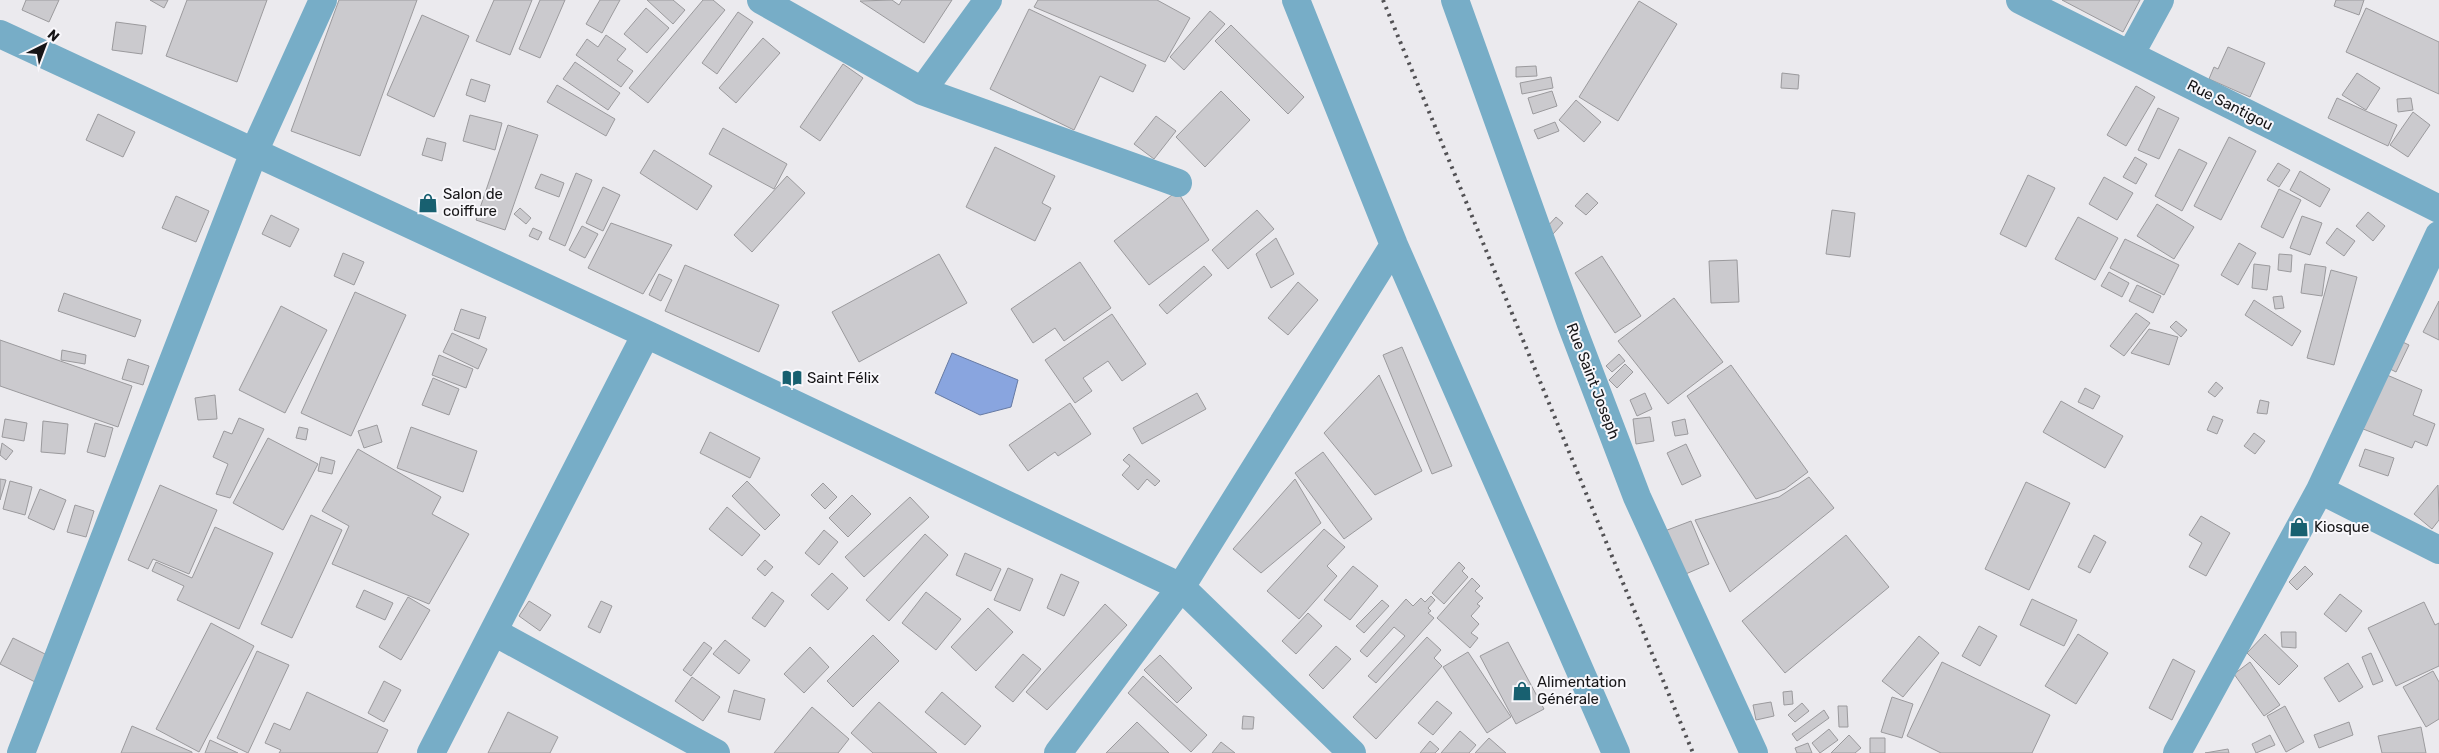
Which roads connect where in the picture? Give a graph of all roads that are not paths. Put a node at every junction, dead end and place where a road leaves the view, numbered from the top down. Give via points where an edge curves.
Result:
1 (323, 0) edge
2 (761, 0) edge
3 (988, 0) edge
4 (1296, 0) edge
5 (1455, 0) edge
6 (2020, 0) edge
7 (2160, 0) edge
8 (0, 34) edge
9 (2130, 55) junction
10 (922, 91) junction
11 (254, 152) junction
12 (1178, 183) dead end
13 (2439, 209) edge
14 (2439, 235) edge
15 (1394, 245) junction
16 (646, 334) junction
17 (2320, 490) junction
18 (2439, 550) edge
19 (1182, 587) junction
20 (494, 632) junction
21 (21, 753) edge
22 (431, 753) edge
23 (716, 753) edge
24 (1058, 753) edge
25 (1352, 753) edge
26 (1616, 753) edge
27 (1754, 753) edge
28 (2178, 753) edge

1 - 11 street
2 - 10 street
3 - 10 street
4 - 15 street
5 - 27 street, Rue Saint Joseph via 1570,324 1637,497
6 - 9 street, Rue Santigou
7 - 9 street
8 - 11 street
9 - 13 street, Rue Santigou
10 - 12 street
11 - 16 street
11 - 21 street
14 - 17 street
15 - 19 street
15 - 26 street
16 - 19 street
16 - 20 street
17 - 18 street
17 - 28 street
19 - 24 street
19 - 25 street
20 - 22 street
20 - 23 street

